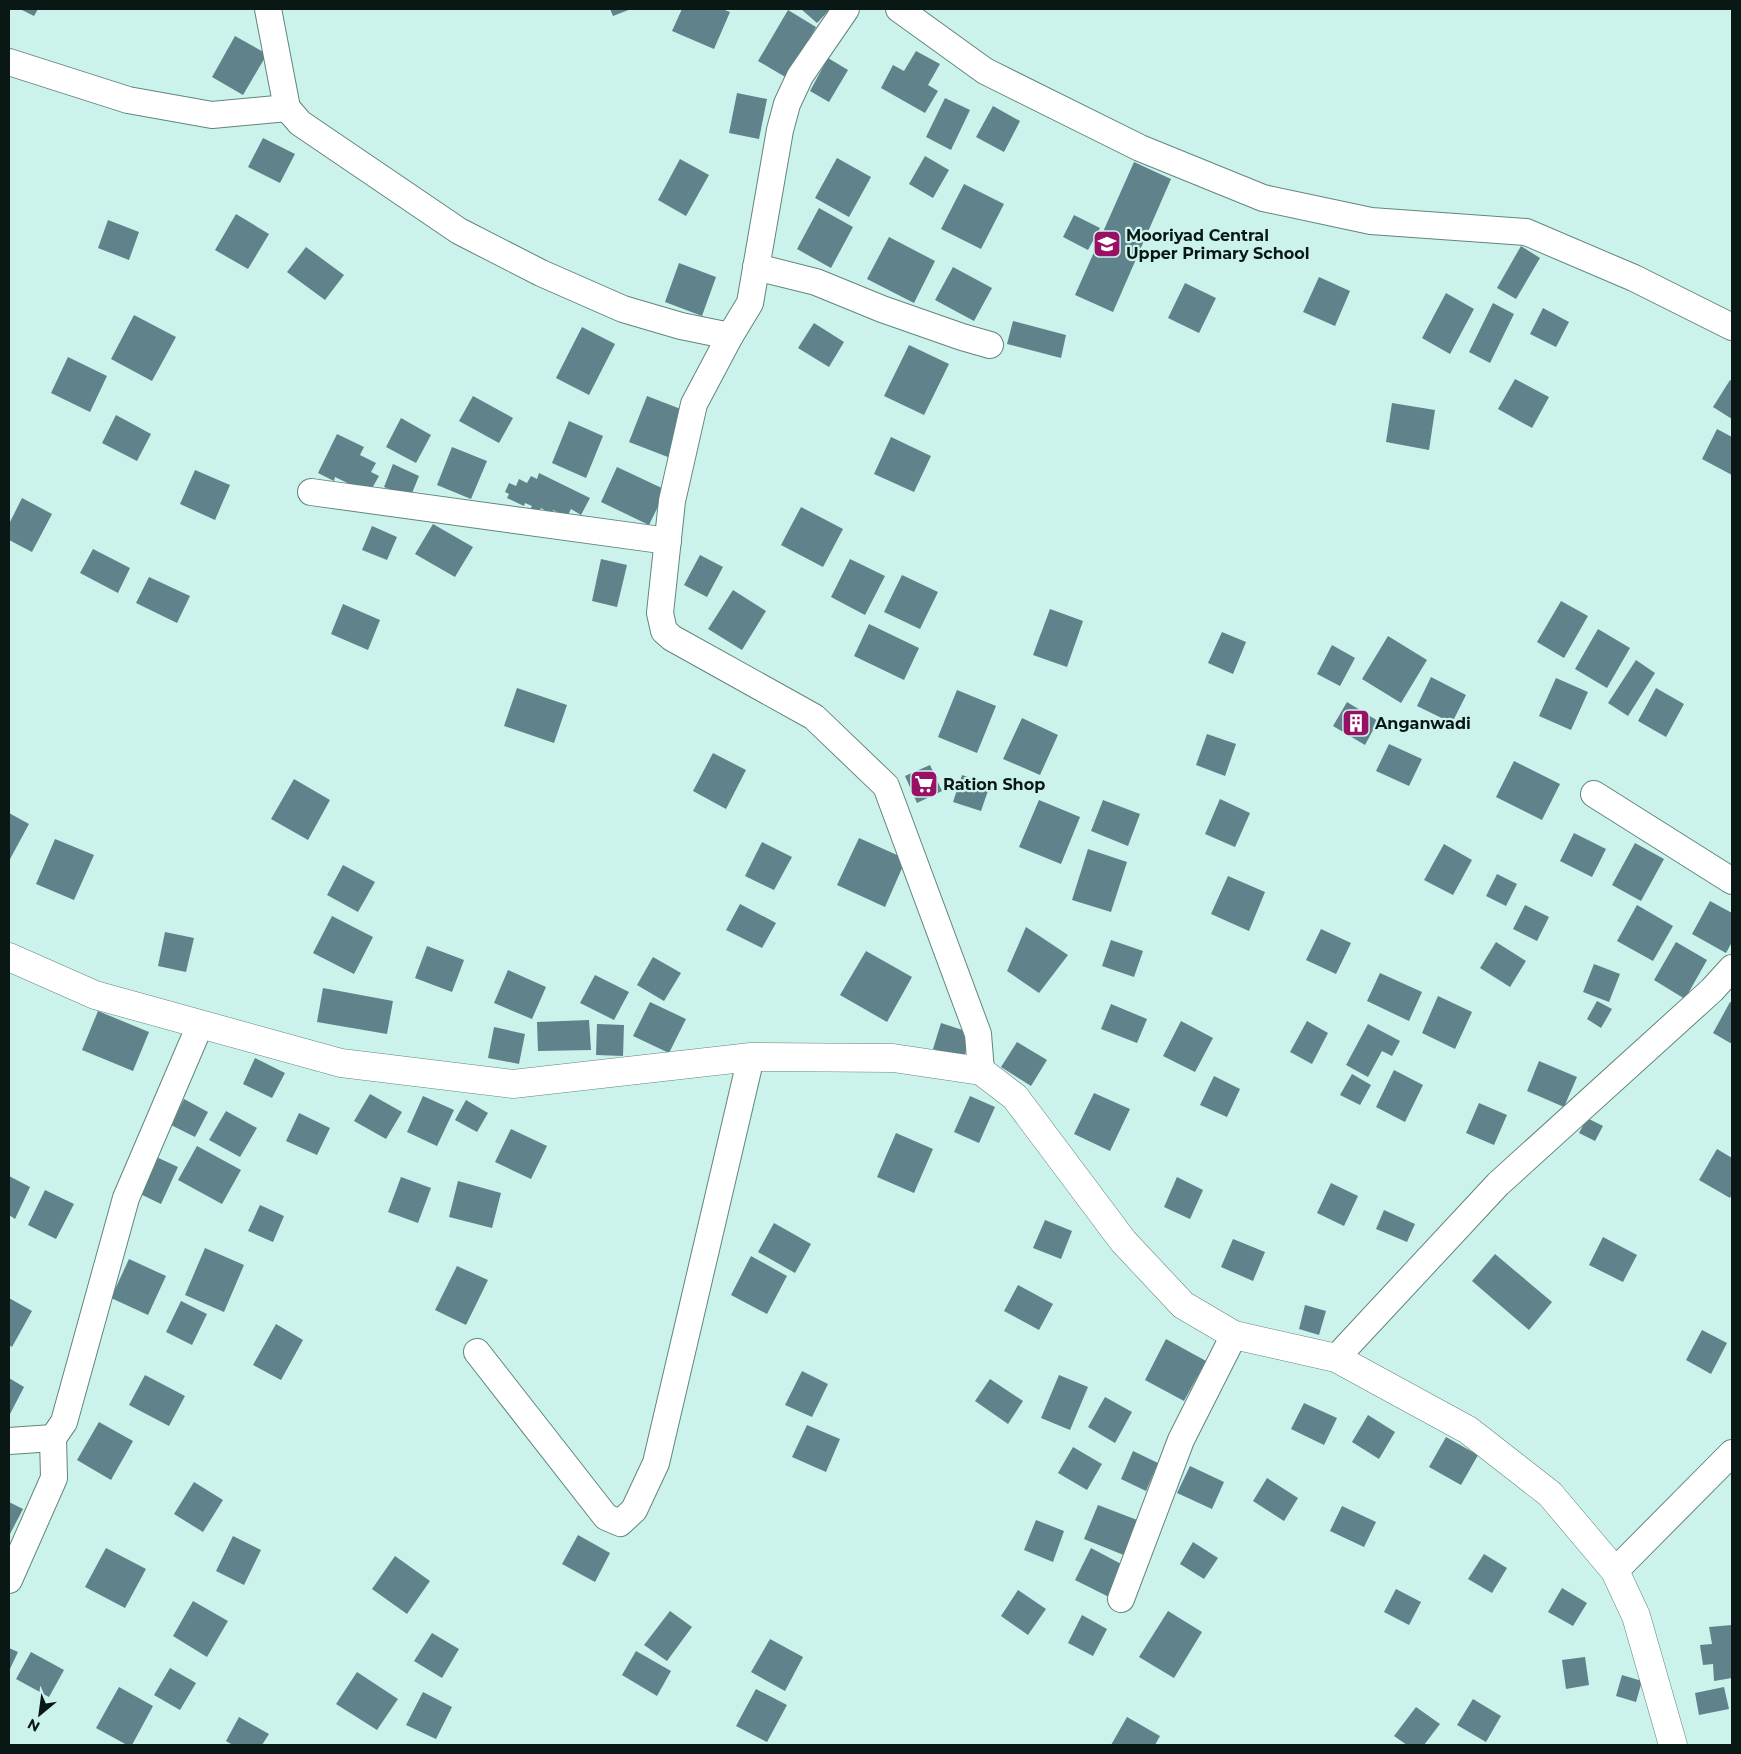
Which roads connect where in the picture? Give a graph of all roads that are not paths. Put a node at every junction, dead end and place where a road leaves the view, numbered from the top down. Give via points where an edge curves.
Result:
1 (268, 9) edge
2 (846, 9) edge
3 (899, 9) edge
4 (9, 62) edge
5 (288, 108) junction
6 (756, 267) junction
7 (1732, 327) edge
8 (730, 336) junction
9 (990, 345) dead end
10 (311, 492) dead end
11 (668, 541) junction
12 (1594, 794) dead end
13 (1732, 882) edge
14 (9, 957) edge
15 (1732, 968) edge
16 (200, 1024) junction
17 (751, 1058) junction
18 (981, 1071) junction
19 (1234, 1335) junction
20 (477, 1352) dead end
21 (1336, 1358) junction
22 (53, 1438) junction
23 (9, 1441) edge
24 (1732, 1452) edge
25 (1615, 1571) junction
26 (9, 1580) edge
27 (1121, 1599) dead end
28 (1673, 1745) edge

1 - 5 street
2 - 6 street via 800,76 787,104
3 - 7 street via 986,71 1140,148 1263,198 1371,221 1526,232 1634,278
4 - 5 street via 128,100 212,115
5 - 8 street via 300,122 459,231 541,273 624,309
6 - 8 street via 750,302
6 - 9 street via 816,282 882,309
8 - 11 street via 694,404 672,501
10 - 11 street
11 - 18 street via 660,613 664,631 814,717 886,786 978,1034
12 - 13 street
14 - 16 main road via 95,995
15 - 21 street via 1712,990 1498,1184
16 - 17 main road via 341,1063 513,1084
16 - 22 street via 126,1198 64,1422
17 - 18 main road via 893,1058
17 - 20 street via 656,1463 634,1510 620,1523 606,1517
18 - 19 main road via 1015,1097 1123,1241 1183,1305
19 - 21 main road
19 - 27 street via 1181,1440
21 - 25 main road via 1468,1430 1550,1494
22 - 23 street
22 - 26 street via 54,1478
24 - 25 street
25 - 28 main road via 1636,1616

